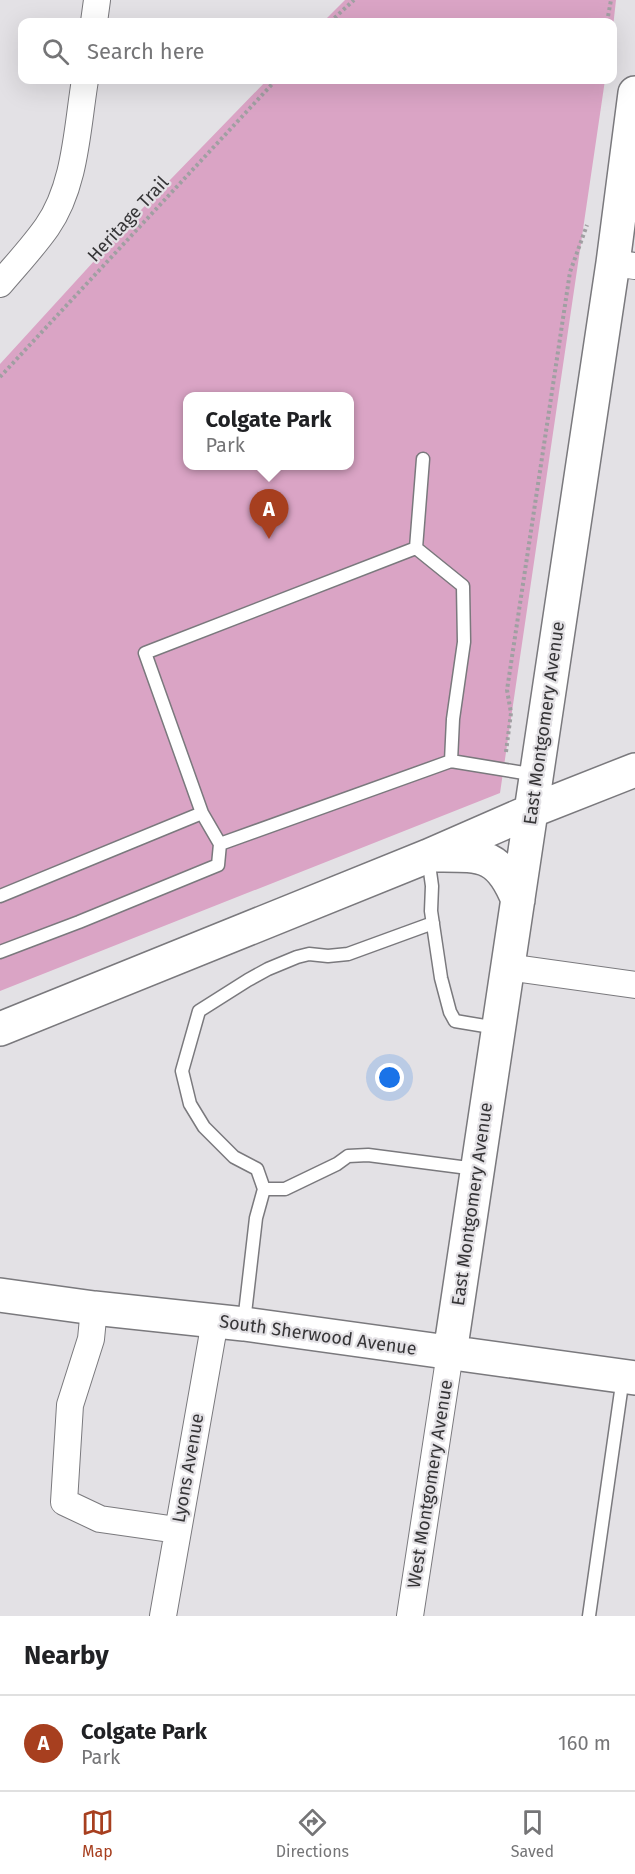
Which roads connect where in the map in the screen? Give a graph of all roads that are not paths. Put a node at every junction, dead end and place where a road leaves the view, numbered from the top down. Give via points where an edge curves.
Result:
1 (97, 0) edge
2 (95, 18) edge
3 (84, 84) edge
4 (635, 93) edge
5 (624, 264) edge
6 (0, 284) edge
7 (423, 459) dead end
8 (417, 548) junction
9 (450, 760) junction
10 (631, 775) edge
11 (536, 776) junction
12 (531, 811) junction
13 (202, 813) junction
14 (220, 844) junction
15 (428, 856) junction
16 (0, 896) edge
17 (518, 900) junction
18 (433, 923) junction
19 (0, 951) edge
20 (508, 967) junction
21 (635, 985) edge
22 (498, 1028) junction
23 (0, 1029) edge
24 (478, 1169) junction
25 (264, 1190) junction
26 (0, 1295) edge
27 (94, 1308) junction
28 (229, 1322) junction
29 (450, 1353) junction
30 (629, 1377) edge
31 (177, 1530) junction
32 (163, 1616) edge
33 (410, 1616) edge
34 (589, 1616) edge

1 - 2 street
3 - 6 street via 64,193 48,225
4 - 5 street, East Montgomery Avenue
5 - 11 street, East Montgomery Avenue
7 - 8 lane
8 - 9 lane via 463,586 464,642
8 - 13 lane via 145,653
9 - 11 lane
9 - 14 lane
10 - 12 street
11 - 12 street, East Montgomery Avenue
12 - 15 street
12 - 17 street, East Montgomery Avenue
13 - 14 lane
13 - 16 lane
14 - 19 lane via 218,865
15 - 17 street via 465,855 496,864 510,880
15 - 18 lane
15 - 23 street
17 - 20 street, East Montgomery Avenue
18 - 22 lane via 441,978 455,1021
18 - 25 lane via 348,954 297,957 248,980 199,1011 182,1071 190,1104 204,1127 234,1157 257,1169
20 - 21 street
20 - 22 street, East Montgomery Avenue
22 - 24 street, East Montgomery Avenue
24 - 25 lane via 348,1156 285,1189
24 - 29 street, East Montgomery Avenue
25 - 28 lane
26 - 27 street, South Sherwood Avenue
27 - 28 street, South Sherwood Avenue
27 - 31 street via 91,1339 70,1405 64,1502 100,1519
28 - 29 street, South Sherwood Avenue
28 - 31 street, Lyons Avenue
29 - 30 street, South Sherwood Avenue
29 - 33 street, West Montgomery Avenue
30 - 34 lane
31 - 32 street, Lyons Avenue

